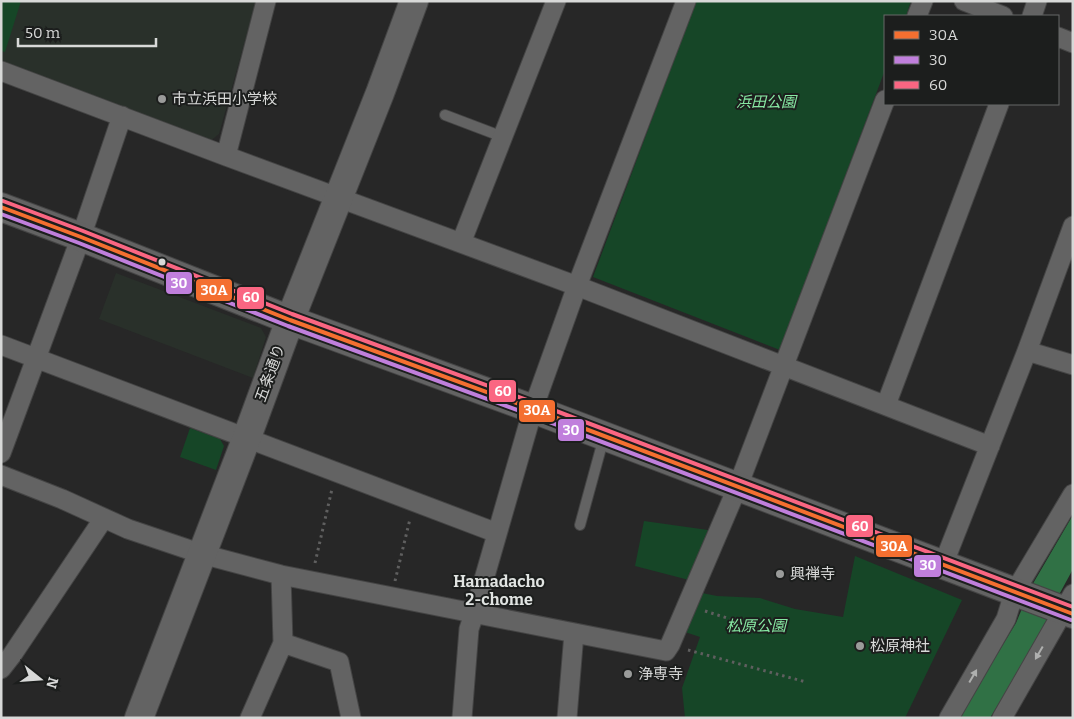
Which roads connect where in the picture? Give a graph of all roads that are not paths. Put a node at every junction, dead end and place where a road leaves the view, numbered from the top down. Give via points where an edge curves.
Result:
1 (266, 1) edge
2 (414, 1) edge
3 (556, 1) edge
4 (686, 1) edge
5 (923, 1) edge
6 (964, 1) edge
7 (1037, 1) edge
8 (917, 15) edge
9 (1000, 15) edge
10 (1032, 15) edge
11 (1059, 37) edge
12 (1073, 43) edge
13 (1, 71) edge
14 (884, 103) edge
15 (999, 105) edge
16 (445, 115) dead end
17 (122, 116) junction
18 (503, 137) junction
19 (226, 156) junction
20 (338, 198) junction
21 (1, 207) edge
22 (1073, 226) edge
23 (81, 237) junction
24 (461, 244) junction
25 (577, 286) junction
26 (290, 320) junction
27 (1, 345) edge
28 (1027, 351) junction
29 (36, 358) junction
30 (1073, 365) edge
31 (784, 366) junction
32 (886, 405) junction
33 (533, 409) junction
34 (605, 436) junction
35 (247, 437) junction
36 (990, 446) junction
37 (1, 452) edge
38 (1, 475) edge
39 (738, 486) junction
40 (1073, 494) edge
41 (104, 518) junction
42 (580, 526) dead end
43 (498, 533) junction
44 (202, 554) junction
45 (943, 566) junction
46 (281, 575) junction
47 (1018, 594) junction
48 (1067, 607) edge
49 (474, 614) junction
50 (574, 633) junction
51 (283, 643) junction
52 (1, 668) edge
53 (139, 718) edge
54 (250, 718) edge
55 (351, 718) edge
56 (462, 718) edge
57 (568, 718) edge
58 (949, 718) edge
59 (1002, 718) edge

1 - 19 street
2 - 20 street, 五条通り
3 - 18 street
4 - 25 street
5 - 8 street
6 - 9 street
7 - 10 street
11 - 12 street
13 - 17 street
14 - 31 street
15 - 32 street
16 - 18 lane
17 - 19 street
17 - 23 street
18 - 24 street
19 - 20 street
20 - 24 street
20 - 26 street, 五条通り
21 - 23 street
22 - 28 street
23 - 26 street
23 - 29 street
24 - 25 street
25 - 31 street
25 - 33 street
26 - 33 street
26 - 35 street, 五条通り
27 - 29 street
28 - 30 street
28 - 36 street
29 - 35 street
29 - 37 street
31 - 32 street
31 - 39 street
32 - 36 street
33 - 34 street
33 - 43 street
34 - 39 street
34 - 42 lane
35 - 43 street
35 - 44 street, 五条通り
36 - 45 street
38 - 41 street
39 - 45 street
39 - 50 street via 666,651
40 - 47 street
41 - 44 street
41 - 52 street
43 - 49 street
44 - 46 street
44 - 53 street, 五条通り
45 - 47 street
46 - 49 street
46 - 51 street
47 - 48 street
58 -> 47 street
48 -> 59 street
49 - 50 street
49 - 56 street via 469,629
50 - 57 street
51 - 54 street
51 - 55 street via 339,662

